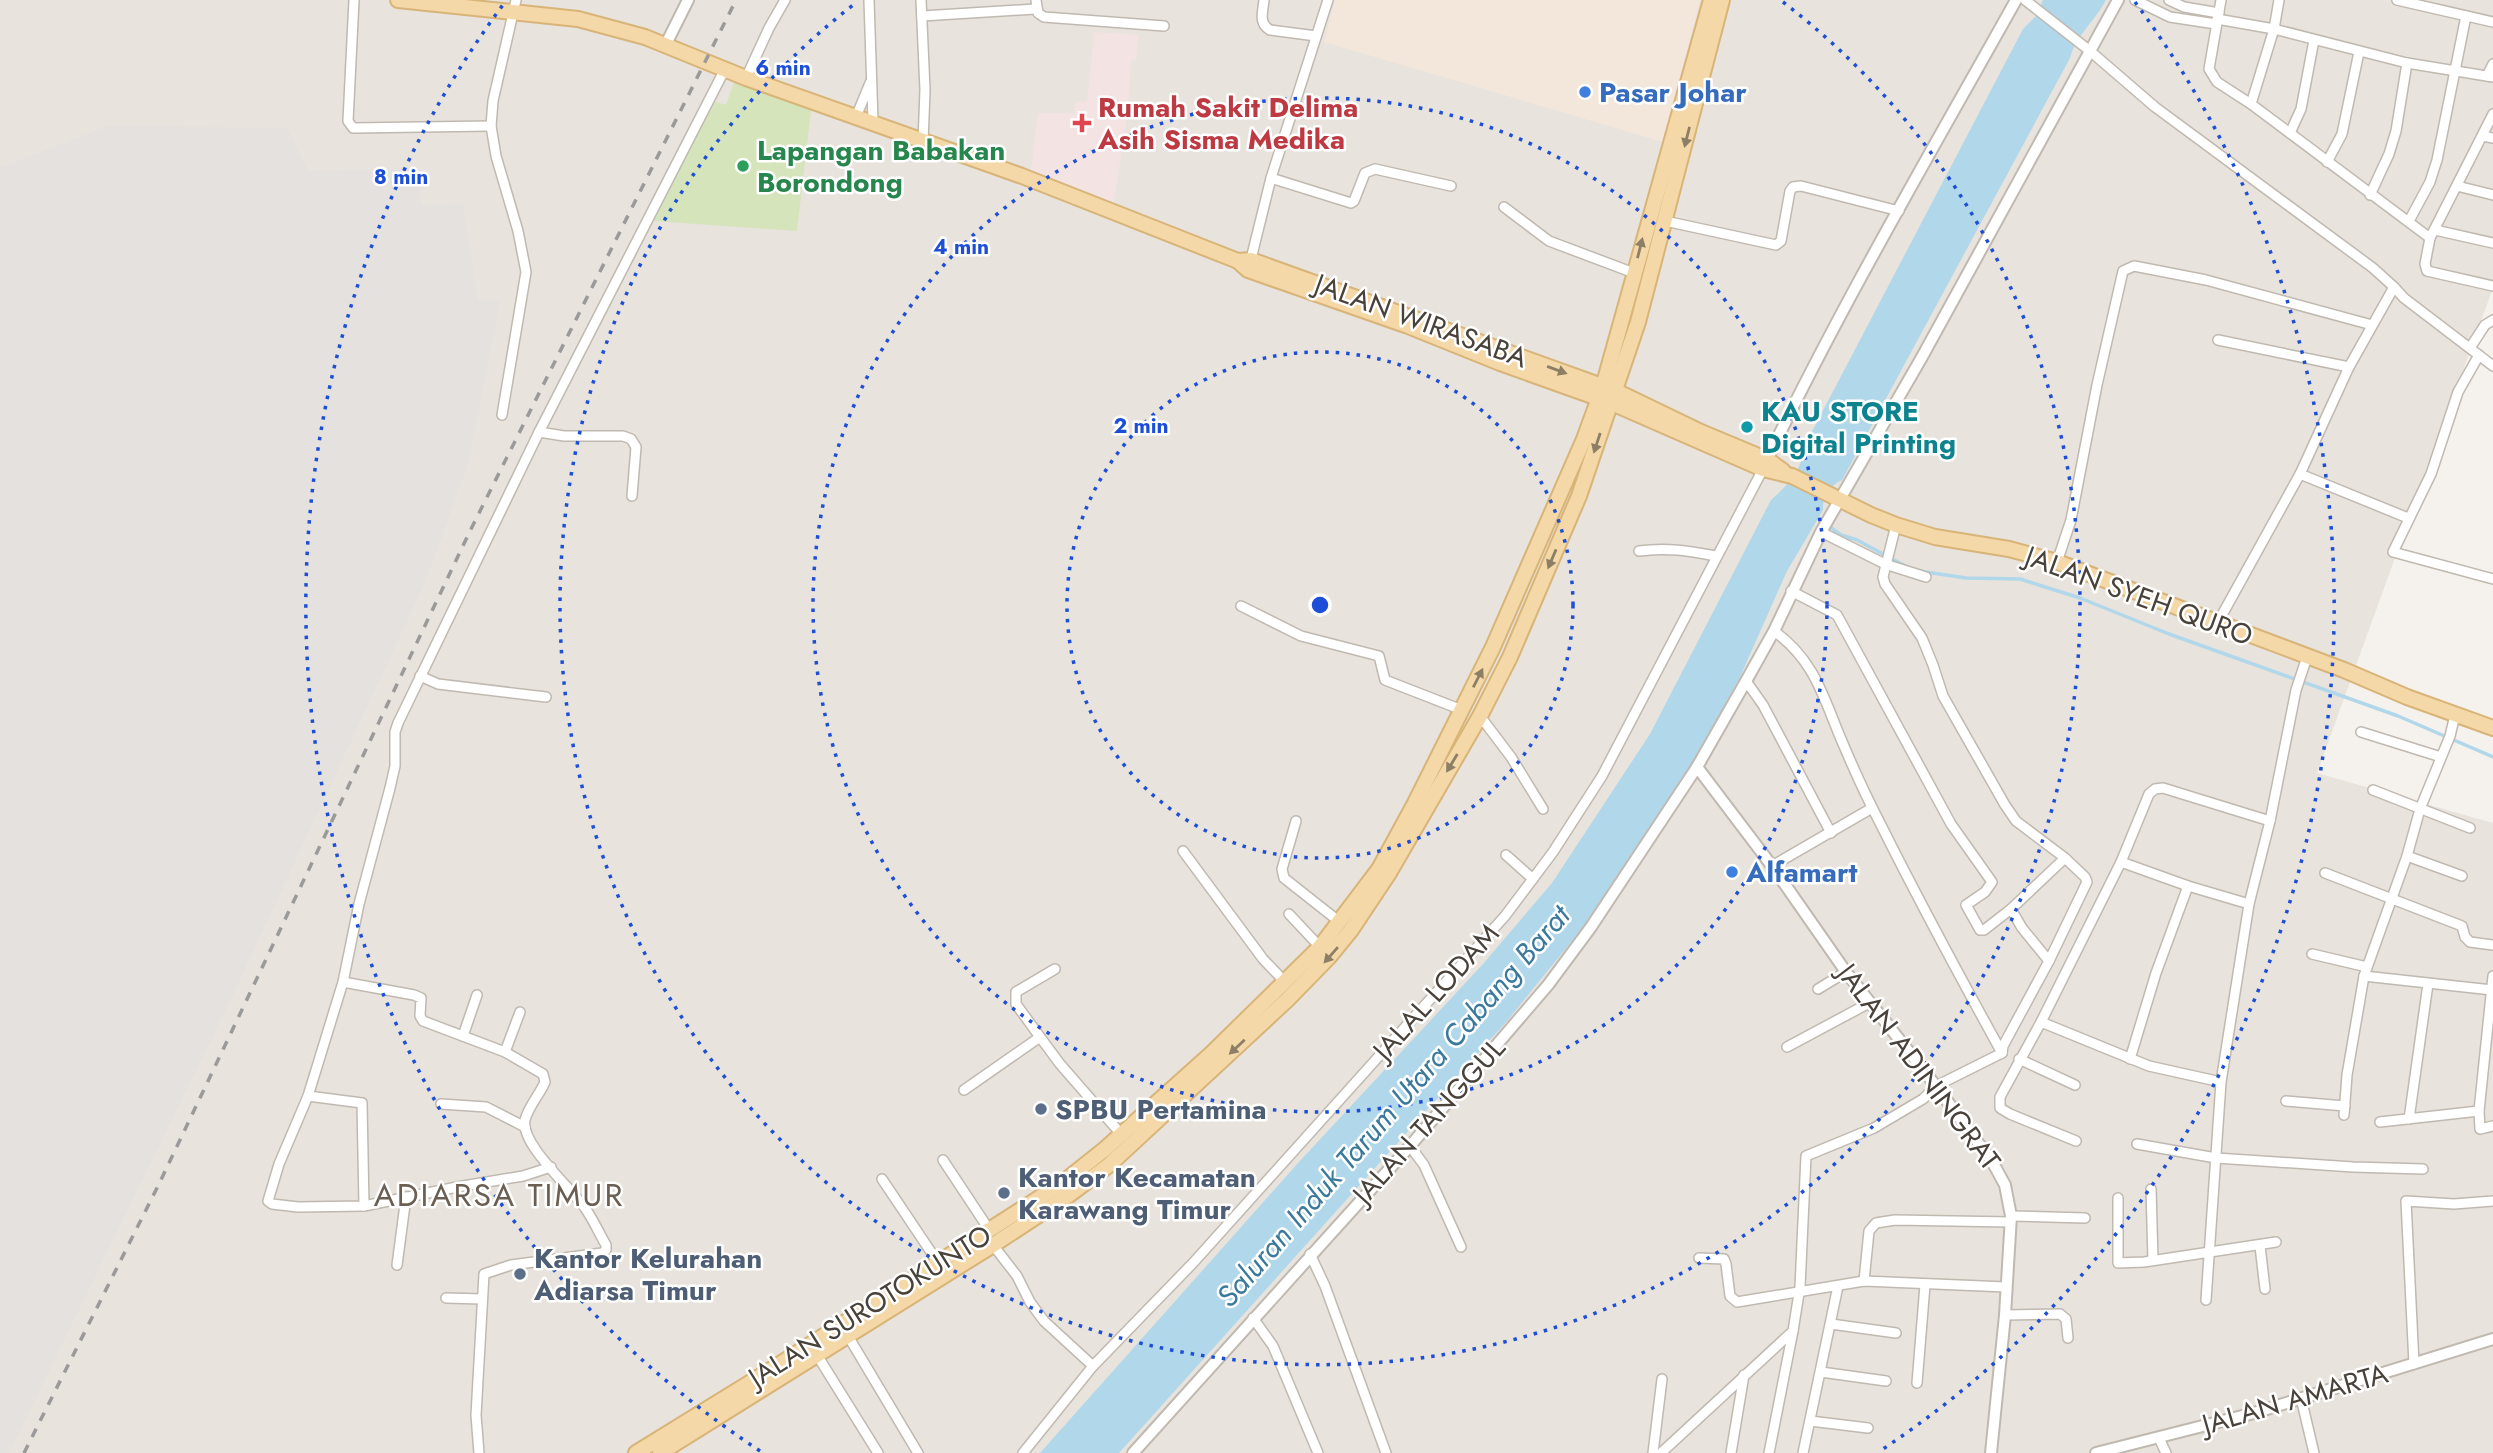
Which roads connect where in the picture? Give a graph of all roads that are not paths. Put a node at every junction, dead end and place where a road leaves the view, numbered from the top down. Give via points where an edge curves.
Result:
1 (354, 0) edge
2 (398, 0) edge
3 (688, 0) edge
4 (785, 0) edge
5 (869, 0) edge
6 (921, 0) edge
7 (1264, 0) edge
8 (1328, 0) edge
9 (1710, 0) edge
10 (1722, 0) edge
11 (2016, 0) edge
12 (2025, 0) edge
13 (2118, 0) edge
14 (2135, 0) edge
15 (2169, 0) edge
16 (2221, 0) edge
17 (2279, 0) edge
18 (2397, 0) edge
19 (452, 2) edge
20 (2417, 2) edge
21 (1035, 4) edge
22 (2149, 4) edge
23 (515, 6) edge
24 (2184, 6) junction
25 (922, 16) junction
26 (2466, 16) junction
27 (2180, 19) junction
28 (2217, 19) junction
29 (2493, 22) edge
30 (1164, 26) dead end
31 (2274, 29) junction
32 (1317, 36) junction
33 (2314, 40) junction
34 (666, 44) junction
35 (2090, 51) junction
36 (2359, 52) junction
37 (2407, 63) junction
38 (2493, 64) edge
39 (725, 69) junction
40 (2454, 70) junction
41 (2490, 76) edge
42 (746, 78) junction
43 (872, 78) junction
44 (2251, 104) junction
45 (2493, 114) edge
46 (856, 117) junction
47 (873, 121) junction
48 (491, 126) junction
49 (2290, 133) junction
50 (2483, 136) junction
51 (2493, 138) edge
52 (923, 142) junction
53 (2327, 162) junction
54 (1271, 178) junction
55 (1451, 186) dead end
56 (2457, 186) junction
57 (2370, 195) junction
58 (2493, 195) edge
59 (1504, 207) dead end
60 (1899, 211) junction
61 (1665, 221) junction
62 (2409, 221) junction
63 (2432, 234) junction
64 (2493, 243) edge
65 (1246, 264) junction
66 (1634, 273) junction
67 (2493, 286) edge
68 (2394, 287) junction
69 (2493, 320) edge
70 (2372, 325) junction
71 (2218, 340) dead end
72 (2470, 348) junction
73 (2479, 355) junction
74 (2493, 366) edge
75 (2349, 367) junction
76 (1607, 395) junction
77 (502, 415) dead end
78 (539, 432) junction
79 (1765, 464) junction
80 (2300, 474) junction
81 (632, 495) dead end
82 (1838, 499) junction
83 (2408, 518) junction
84 (1896, 525) junction
85 (1824, 528) junction
86 (1639, 551) dead end
87 (1716, 556) junction
88 (1887, 560) junction
89 (2057, 562) junction
90 (1926, 577) dead end
91 (2493, 579) edge
92 (1791, 590) junction
93 (1241, 606) dead end
94 (2217, 624) junction
95 (1774, 631) junction
96 (2305, 662) junction
97 (420, 676) junction
98 (1746, 681) junction
99 (546, 697) dead end
100 (1462, 710) junction
101 (2455, 715) junction
102 (1480, 716) junction
103 (2493, 728) edge
104 (2361, 732) dead end
105 (2441, 757) junction
106 (1696, 767) junction
107 (2373, 790) dead end
108 (1872, 808) junction
109 (1544, 809) dead end
110 (2420, 809) junction
111 (1296, 821) dead end
112 (2270, 821) junction
113 (2470, 828) dead end
114 (1831, 833) junction
115 (1183, 851) dead end
116 (1506, 855) dead end
117 (2407, 856) junction
118 (2065, 858) junction
119 (2121, 862) junction
120 (1772, 866) junction
121 (2325, 873) dead end
122 (2462, 876) dead end
123 (1533, 878) junction
124 (2188, 886) junction
125 (2391, 900) junction
126 (2249, 904) junction
127 (2011, 909) junction
128 (1289, 914) dead end
129 (1341, 923) junction
130 (2493, 945) edge
131 (1320, 947) junction
132 (2312, 954) dead end
133 (2049, 961) junction
134 (1055, 969) dead end
135 (2366, 971) junction
136 (1846, 972) junction
137 (2493, 976) edge
138 (344, 982) junction
139 (1284, 982) junction
140 (2428, 984) junction
141 (1818, 989) dead end
142 (2492, 990) edge
143 (477, 995) dead end
144 (1871, 1002) junction
145 (520, 1012) dead end
146 (2041, 1021) junction
147 (463, 1036) junction
148 (1040, 1038) junction
149 (1787, 1047) dead end
150 (505, 1052) junction
151 (2002, 1053) junction
152 (2019, 1059) junction
153 (2130, 1059) junction
154 (2221, 1082) junction
155 (2075, 1085) dead end
156 (1936, 1086) junction
157 (964, 1090) dead end
158 (308, 1096) junction
159 (1169, 1101) junction
160 (2286, 1101) dead end
161 (440, 1104) dead end
162 (2479, 1111) junction
163 (2409, 1119) junction
164 (2380, 1122) dead end
165 (2493, 1126) edge
166 (526, 1127) junction
167 (1121, 1134) junction
168 (2076, 1141) dead end
169 (2137, 1144) dead end
170 (1410, 1146) junction
171 (2216, 1158) junction
172 (943, 1160) dead end
173 (551, 1167) junction
174 (2423, 1169) dead end
175 (883, 1178) dead end
176 (2151, 1189) dead end
177 (405, 1197) junction
178 (2118, 1198) dead end
179 (2493, 1201) edge
180 (364, 1206) junction
181 (2085, 1218) dead end
182 (2011, 1219) junction
183 (992, 1238) junction
184 (2276, 1242) dead end
185 (2260, 1245) junction
186 (1461, 1247) dead end
187 (970, 1251) junction
188 (2209, 1252) junction
189 (1310, 1254) junction
190 (1699, 1258) dead end
191 (2153, 1260) junction
192 (939, 1264) junction
193 (397, 1265) dead end
194 (1864, 1281) junction
195 (1924, 1285) junction
196 (1838, 1286) junction
197 (2006, 1287) junction
198 (2265, 1289) dead end
199 (1800, 1293) junction
200 (446, 1298) dead end
201 (482, 1299) junction
202 (2206, 1300) dead end
203 (2005, 1315) junction
204 (1253, 1318) junction
205 (1830, 1324) junction
206 (1793, 1331) junction
207 (1896, 1333) dead end
208 (848, 1336) junction
209 (2068, 1338) dead end
210 (2493, 1339) edge
211 (817, 1356) junction
212 (2414, 1364) junction
213 (1093, 1366) junction
214 (1821, 1373) junction
215 (1744, 1375) junction
216 (1662, 1379) dead end
217 (1886, 1381) dead end
218 (1917, 1382) dead end
219 (2301, 1398) junction
220 (1810, 1421) junction
221 (1868, 1428) dead end
222 (2159, 1438) junction
223 (479, 1453) edge
224 (636, 1453) edge
225 (660, 1453) edge
226 (878, 1453) edge
227 (918, 1453) edge
228 (1023, 1453) edge
229 (1133, 1453) edge
230 (1318, 1453) edge
231 (1386, 1453) edge
232 (1653, 1453) edge
233 (1661, 1453) edge
234 (1731, 1453) edge
235 (1769, 1453) edge
236 (1803, 1453) edge
237 (1991, 1453) edge
238 (2096, 1453) edge
239 (2166, 1453) edge
240 (2314, 1453) edge

1 - 48 street via 349,125
2 - 19 main road, JALAN WIRASABA
3 - 34 street
4 - 42 street
5 - 43 street
6 - 25 street
7 - 32 street via 1264,27
8 - 32 street
66 -> 9 main road
10 -> 61 main road
11 - 60 street
12 - 35 street
13 - 35 street, JALAN TANGGUL
14 - 22 street
15 - 24 street
16 - 28 street
17 - 31 street
18 - 20 street
19 - 23 main road, JALAN WIRASABA
20 - 26 street
21 - 25 street
21 - 30 street via 1044,16
22 - 27 street
23 - 34 main road, JALAN WIRASABA
23 - 48 street
24 - 27 street
24 - 28 street
25 - 52 street
26 - 29 street
26 - 40 street
27 - 28 street
28 - 31 street
28 - 44 street via 2211,75
31 - 33 street
31 - 44 street
32 - 54 street
33 - 36 street
33 - 49 street via 2301,109
34 - 39 main road, JALAN WIRASABA
35 - 68 street via 2155,107
35 - 82 street, JALAN TANGGUL
36 - 37 street
36 - 53 street via 2343,134
37 - 40 street
37 - 57 street via 2396,131
38 - 41 street
39 - 42 main road, JALAN WIRASABA
39 - 78 street
40 - 41 street
40 - 62 street via 2437,160
42 - 46 main road, JALAN WIRASABA
43 - 46 street
43 - 47 street
44 - 49 street
45 - 50 street
46 - 47 main road, JALAN WIRASABA
47 - 52 main road, JALAN WIRASABA
48 - 77 street via 526,272
49 - 53 street
50 - 51 street
50 - 56 street
52 - 65 main road, JALAN WIRASABA
53 - 57 street
54 - 55 street via 1351,203 1365,173 1375,169
54 - 65 street
56 - 58 street
56 - 63 street
57 - 62 street
59 - 66 street via 1549,241
60 - 61 street via 1801,186 1790,191 1781,241 1776,244
60 - 79 street
61 - 76 main road via 1638,322
62 - 63 street
63 - 64 street
63 - 67 street via 2427,271
65 - 76 main road, JALAN WIRASABA via 1500,363
66 - 76 main road
68 - 70 street
68 - 72 street
69 - 72 street
70 - 75 street
70 - 89 street via 2206,280 2127,267 2097,385 2071,520
71 - 75 street
72 - 73 street
73 - 74 street
73 - 83 street via 2458,392 2431,474
75 - 80 street
76 - 79 main road, JALAN SYEH QURO via 1701,432
100 -> 76 main road, JALAN SUROTOKUNTO
76 -> 102 main road, JALAN SUROTOKUNTO via 1579,496
78 - 81 street via 632,439 636,447
78 - 97 street
79 - 82 main road, JALAN SYEH QURO
79 - 87 street, JALAL LODAM
80 - 83 street
80 - 94 street
82 - 84 main road, JALAN SYEH QURO
82 - 85 street, JALAN TANGGUL
83 - 91 street via 2394,553
84 - 88 street
84 - 89 main road, JALAN SYEH QURO
85 - 88 street
85 - 92 street, JALAN TANGGUL
86 - 87 street via 1681,549
87 - 123 street, JALAL LODAM via 1602,776
88 - 90 street
88 - 118 street via 1885,584 1922,638 1943,696 2004,805 2021,825
89 - 94 main road, JALAN SYEH QURO
92 - 95 street, JALAN TANGGUL
92 - 127 street via 1837,615 1951,824 1992,882 1966,905 1980,930
93 - 100 street via 1301,636 1379,656 1384,680
94 - 96 main road, JALAN SYEH QURO
95 - 98 street, JALAN TANGGUL
95 - 108 street via 1802,657 1822,687
96 - 101 main road, JALAN SYEH QURO
96 - 112 street via 2295,690
97 - 99 street via 438,684
97 - 138 street via 395,732 395,766
98 - 106 street, JALAN TANGGUL
98 - 114 street
100 - 129 main road, JALAN SUROTOKUNTO via 1379,869
101 - 103 main road, JALAN SYEH QURO
101 - 105 street
102 - 109 street
102 -> 159 main road, JALAN SUROTOKUNTO via 1351,930 1287,1000
104 - 105 street
105 - 110 street
106 - 120 street, JALAN ADININGRAT
106 - 170 street, JALAN TANGGUL via 1555,975
107 - 110 street
108 - 114 street
108 - 151 street
110 - 113 street
110 - 117 street
111 - 129 street via 1282,869 1284,878
112 - 119 street via 2155,789
112 - 126 street
114 - 120 street
115 - 139 street
116 - 123 street
117 - 122 street
117 - 125 street
118 - 127 street
118 - 133 street via 2087,882
119 - 124 street
119 - 146 street
120 - 136 street, JALAN ADININGRAT
121 - 125 street
123 - 213 street, JALAL LODAM via 1444,985 1193,1263
124 - 126 street
124 - 153 street
125 - 130 street via 2462,926 2470,942
125 - 135 street
126 - 154 street
127 - 133 street
128 - 131 street
129 - 131 main road, JALAN SUROTOKUNTO
131 - 139 main road, JALAN SUROTOKUNTO
132 - 135 street
133 - 151 street
134 - 148 street via 1015,994 1016,1004
135 - 140 street
135 - 160 street via 2347,1074 2345,1111
136 - 141 street
136 - 144 street, JALAN ADININGRAT
137 - 142 street
138 - 147 street via 421,998 424,1021
138 - 158 street
139 - 159 main road, JALAN SUROTOKUNTO
140 - 142 street
140 - 163 street
142 - 162 street
143 - 147 street
144 - 149 street
144 - 156 street, JALAN ADININGRAT
145 - 150 street
146 - 152 street
146 - 153 street
147 - 150 street
148 - 157 street
148 - 167 street
150 - 166 street via 546,1079 526,1117
151 - 156 street
152 - 155 street
152 - 168 street via 2000,1097 2000,1108
153 - 154 street
154 - 171 street
156 - 182 street, JALAN ADININGRAT via 2001,1176
156 - 199 street via 1874,1128 1804,1159
158 - 180 street via 362,1103
158 - 180 street via 268,1201 298,1207
159 - 167 main road, JALAN SUROTOKUNTO
159 - 183 main road, JALAN SUROTOKUNTO via 1109,1164 1069,1195
161 - 166 street via 485,1107
162 - 163 street
162 - 165 street via 2480,1129
163 - 164 street
166 - 173 street via 537,1154
167 - 183 main road, JALAN SUROTOKUNTO
169 - 171 street
170 - 186 street via 1424,1164
170 - 189 street, JALAN TANGGUL
171 - 174 street
171 - 188 street
172 - 183 street
173 - 177 street
173 - 201 street via 586,1210 606,1250 488,1271 483,1277
175 - 192 street
176 - 191 street
177 - 180 street
177 - 193 street
178 - 191 street via 2117,1262
179 - 212 street via 2406,1201
181 - 182 street
182 - 194 street via 1876,1223 1869,1231
182 - 197 street, JALAN ADININGRAT
183 - 187 main road, JALAN SUROTOKUNTO
183 - 213 street via 1044,1321
184 - 185 street
185 - 188 street
185 - 198 street
187 - 192 main road, JALAN SUROTOKUNTO
187 - 208 main road, JALAN SUROTOKUNTO
188 - 191 street
188 - 202 street
189 - 204 street, JALAN TANGGUL
189 - 231 street
190 - 199 street via 1724,1259 1734,1302
192 - 224 main road, JALAN SUROTOKUNTO
194 - 195 street
194 - 196 street
195 - 197 street
195 - 218 street
196 - 199 street
196 - 205 street
197 - 203 street, JALAN ADININGRAT
199 - 206 street
200 - 201 street
201 - 223 street via 476,1415
203 - 209 street via 2060,1314 2066,1319
203 - 237 street, JALAN ADININGRAT
204 - 229 street, JALAN TANGGUL
204 - 230 street via 1282,1364
205 - 207 street
205 - 214 street
206 - 215 street
206 - 235 street
208 - 211 main road, JALAN SUROTOKUNTO
208 - 227 street
210 - 212 street, JALAN AMARTA
211 - 225 main road, JALAN SUROTOKUNTO
211 - 226 street
212 - 219 street, JALAN AMARTA
213 - 228 street, JALAL LODAM
214 - 217 street
214 - 220 street
215 - 233 street
215 - 234 street
216 - 232 street
219 - 222 street, JALAN AMARTA
219 - 240 street
220 - 221 street
220 - 236 street
222 - 238 street, JALAN AMARTA
222 - 239 street

